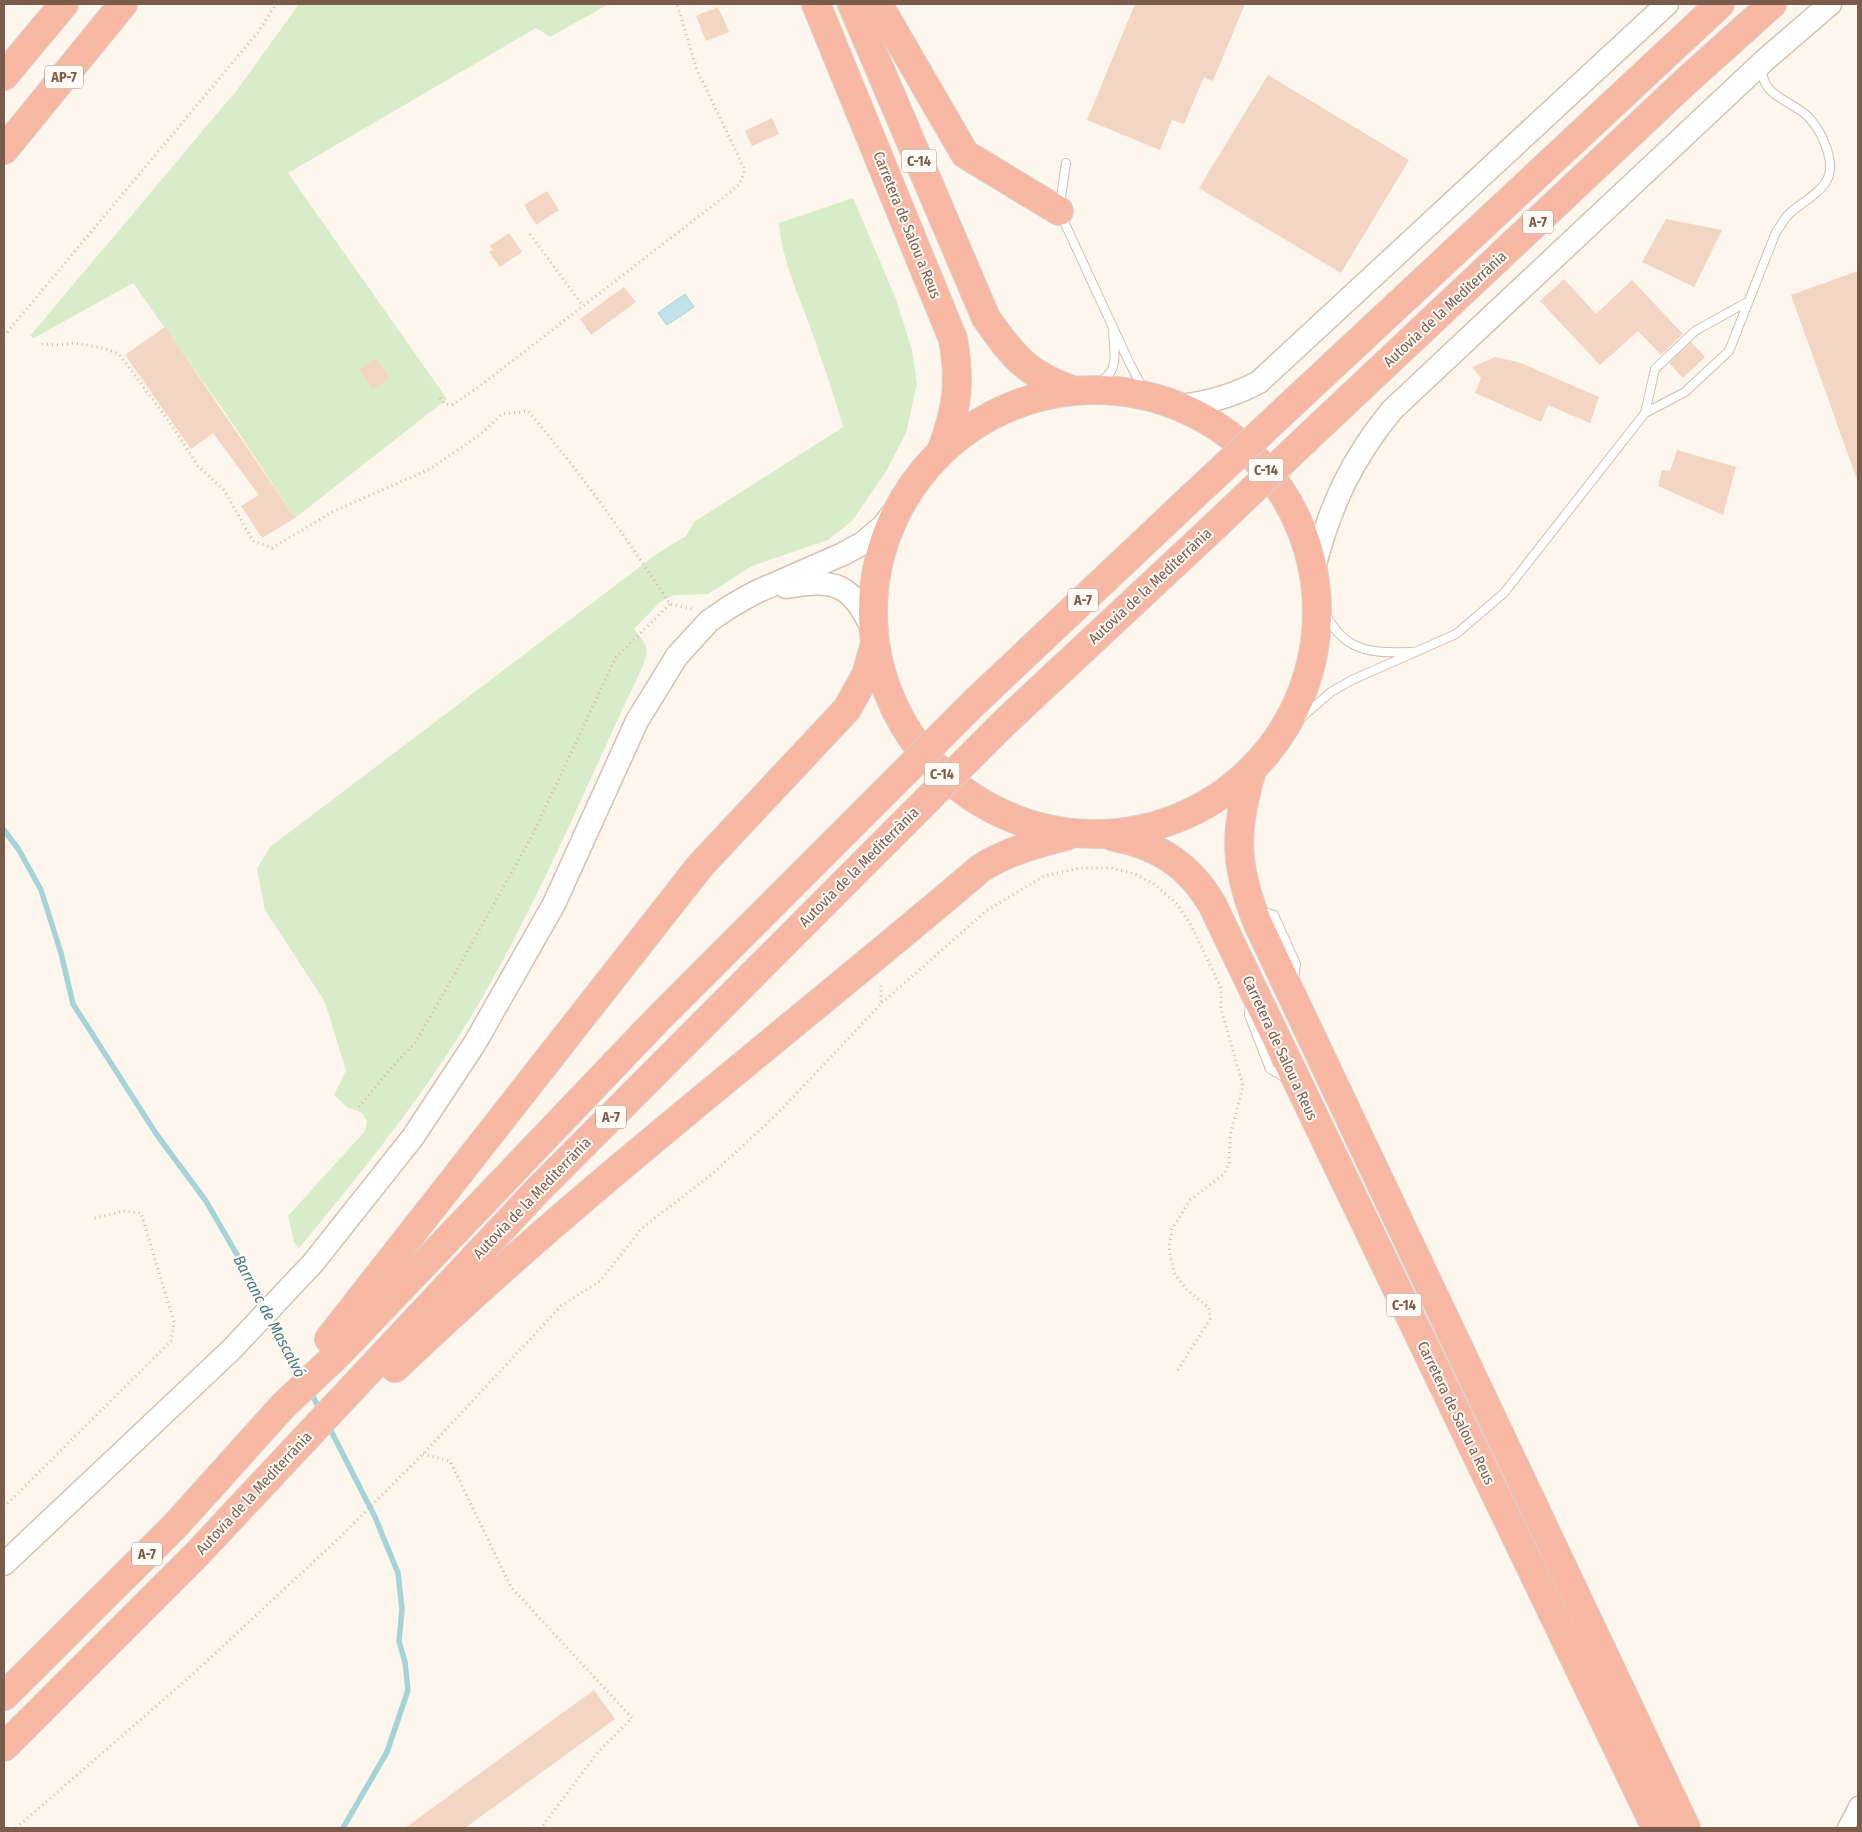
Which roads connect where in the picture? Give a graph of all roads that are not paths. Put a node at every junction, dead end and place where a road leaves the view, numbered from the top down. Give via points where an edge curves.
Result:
1 (64, 4) edge
2 (124, 4) edge
3 (816, 4) edge
4 (852, 4) edge
5 (878, 4) edge
6 (1667, 4) edge
7 (1720, 4) edge
8 (1772, 4) edge
9 (1830, 4) edge
10 (1764, 60) junction
11 (4, 76) edge
12 (4, 150) edge
13 (1066, 164) dead end
14 (1059, 211) junction
15 (1749, 301) junction
16 (1112, 322) junction
17 (1080, 390) junction
18 (1169, 403) junction
19 (1645, 413) junction
20 (941, 452) junction
21 (902, 502) junction
22 (1314, 568) junction
23 (756, 592) junction
24 (1318, 600) junction
25 (874, 638) junction
26 (1415, 652) junction
27 (1280, 736) junction
28 (1252, 770) junction
29 (1074, 834) junction
30 (1100, 834) junction
31 (335, 1345) junction
32 (326, 1421) junction
33 (4, 1564) edge
34 (4, 1696) edge
35 (4, 1747) edge
36 (1858, 1805) edge
37 (1656, 1828) edge
38 (1686, 1828) edge
39 (1846, 1828) edge

1 - 11 highway
2 - 12 highway, AP-7
3 - 20 highway, Carretera de Salou a Reus / C-14 via 953,339 957,396 954,418
4 - 17 highway, C-14 via 986,318 1005,346 1027,369 1052,383
5 - 14 highway via 965,154
6 - 18 street via 1259,382 1215,400
7 - 31 highway, A-7, bridge via 977,700
8 - 32 highway, Autovia de la Mediterrània / A-7, bridge via 1003,724 537,1191
9 - 10 street
10 - 15 lane via 1767,85 1776,97 1811,120 1829,156 1831,170 1826,182 1787,216 1776,232
10 - 22 street via 1392,410 1361,451 1338,492 1324,526
13 - 14 lane
14 - 16 lane
15 - 19 lane via 1729,351 1685,392
15 - 19 lane via 1695,331 1655,370
16 - 17 lane via 1115,366 1110,376
16 - 18 lane via 1141,385
17 - 18 highway, C-14 via 1134,393
17 - 20 highway, C-14 via 1038,398 1003,410 970,428
18 - 22 highway, C-14 via 1207,420 1256,459 1293,509
19 - 26 lane via 1504,593 1456,634
20 - 21 highway, C-14
21 - 23 street via 863,543
21 - 25 highway, C-14 via 887,532 877,564 873,597
22 - 24 highway, C-14
23 - 25 street via 812,582 828,583 852,596
23 - 33 street via 709,621 677,656 637,721 554,904 475,1043 413,1137 313,1263 231,1350
24 - 26 lane via 1333,628 1344,639 1378,653
24 - 27 highway, C-14 via 1317,636 1310,671 1298,705
25 - 29 highway, C-14 via 883,681 897,715 941,774 970,797 1003,815 1037,827
25 - 31 highway via 866,675 847,709 700,866
26 - 27 lane via 1331,692
27 - 28 highway, C-14
28 - 30 highway, C-14 via 1231,788 1182,817 1128,832
28 - 38 highway, C-14 via 1240,813 1238,835 1243,880 1251,907
29 - 30 highway, C-14
29 - 32 highway via 1018,850 987,864 652,1140 461,1305 384,1379
30 - 37 highway, Carretera de Salou a Reus / C-14 via 1162,852 1202,886
31 - 34 highway, A-7 via 174,1527
32 - 35 highway, Autovia de la Mediterrània / A-7
36 - 39 street

